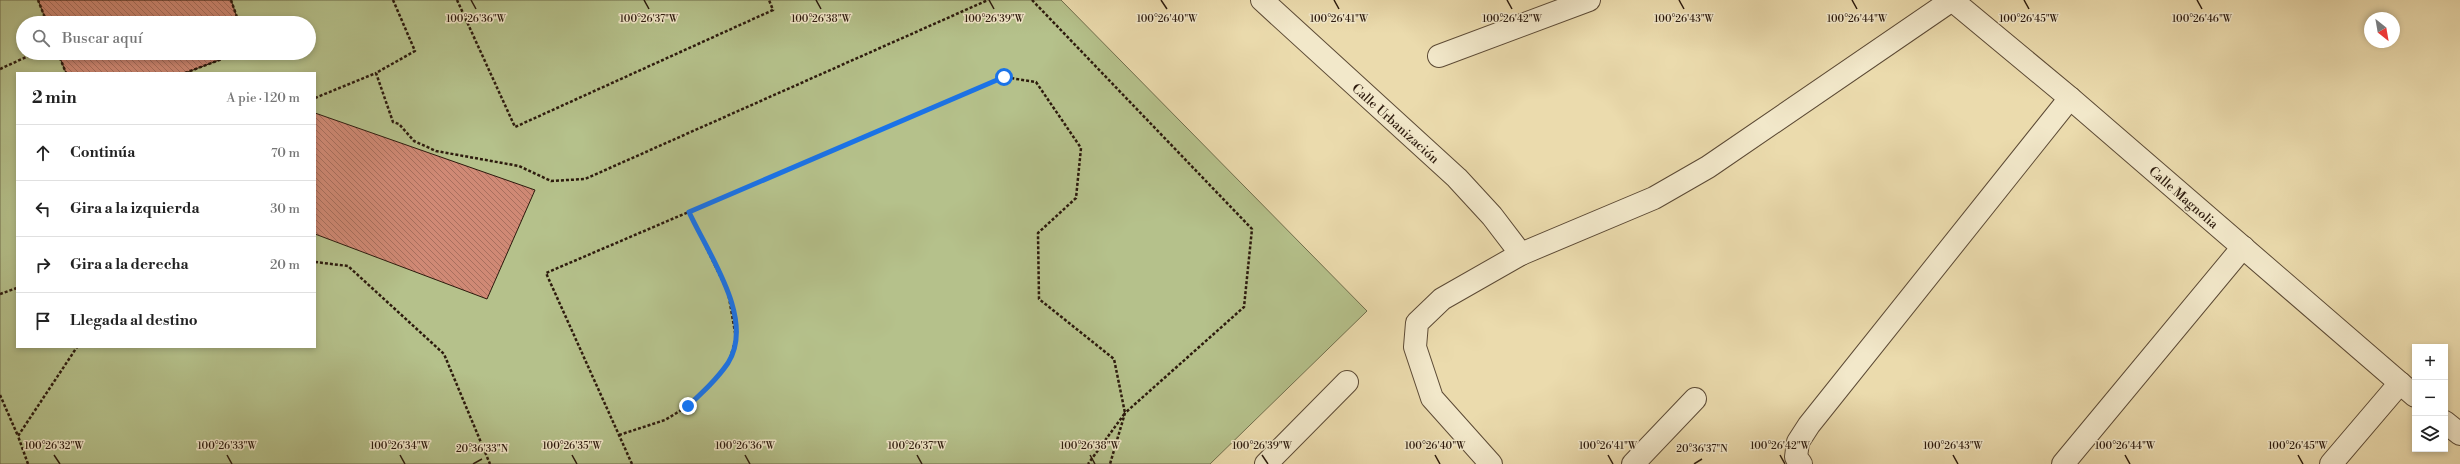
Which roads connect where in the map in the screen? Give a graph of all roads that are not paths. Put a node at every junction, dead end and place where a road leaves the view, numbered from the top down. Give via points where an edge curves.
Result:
1 (1262, 0) edge
2 (1589, 0) edge
3 (1952, 0) edge
4 (1439, 56) dead end
5 (2070, 98) junction
6 (2243, 247) junction
7 (1521, 254) junction
8 (1347, 382) dead end
9 (2408, 390) edge
10 (1695, 399) dead end
11 (2448, 424) edge
12 (2460, 434) edge
13 (1266, 464) edge
14 (1491, 464) edge
15 (1633, 464) edge
16 (1801, 464) edge
17 (2063, 464) edge
18 (2331, 464) edge

1 - 7 street, Calle Urbanización via 1457,178 1492,216
2 - 4 street
3 - 5 street, Calle Magnolia
3 - 7 street via 1708,166 1654,198
5 - 6 street, Calle Magnolia
5 - 16 street via 1809,424 1798,442 1796,457
6 - 9 street, Calle Magnolia
6 - 17 street
7 - 14 street via 1442,299 1417,323 1415,347 1432,398
8 - 13 street
9 - 18 street
10 - 15 street
11 - 12 street

